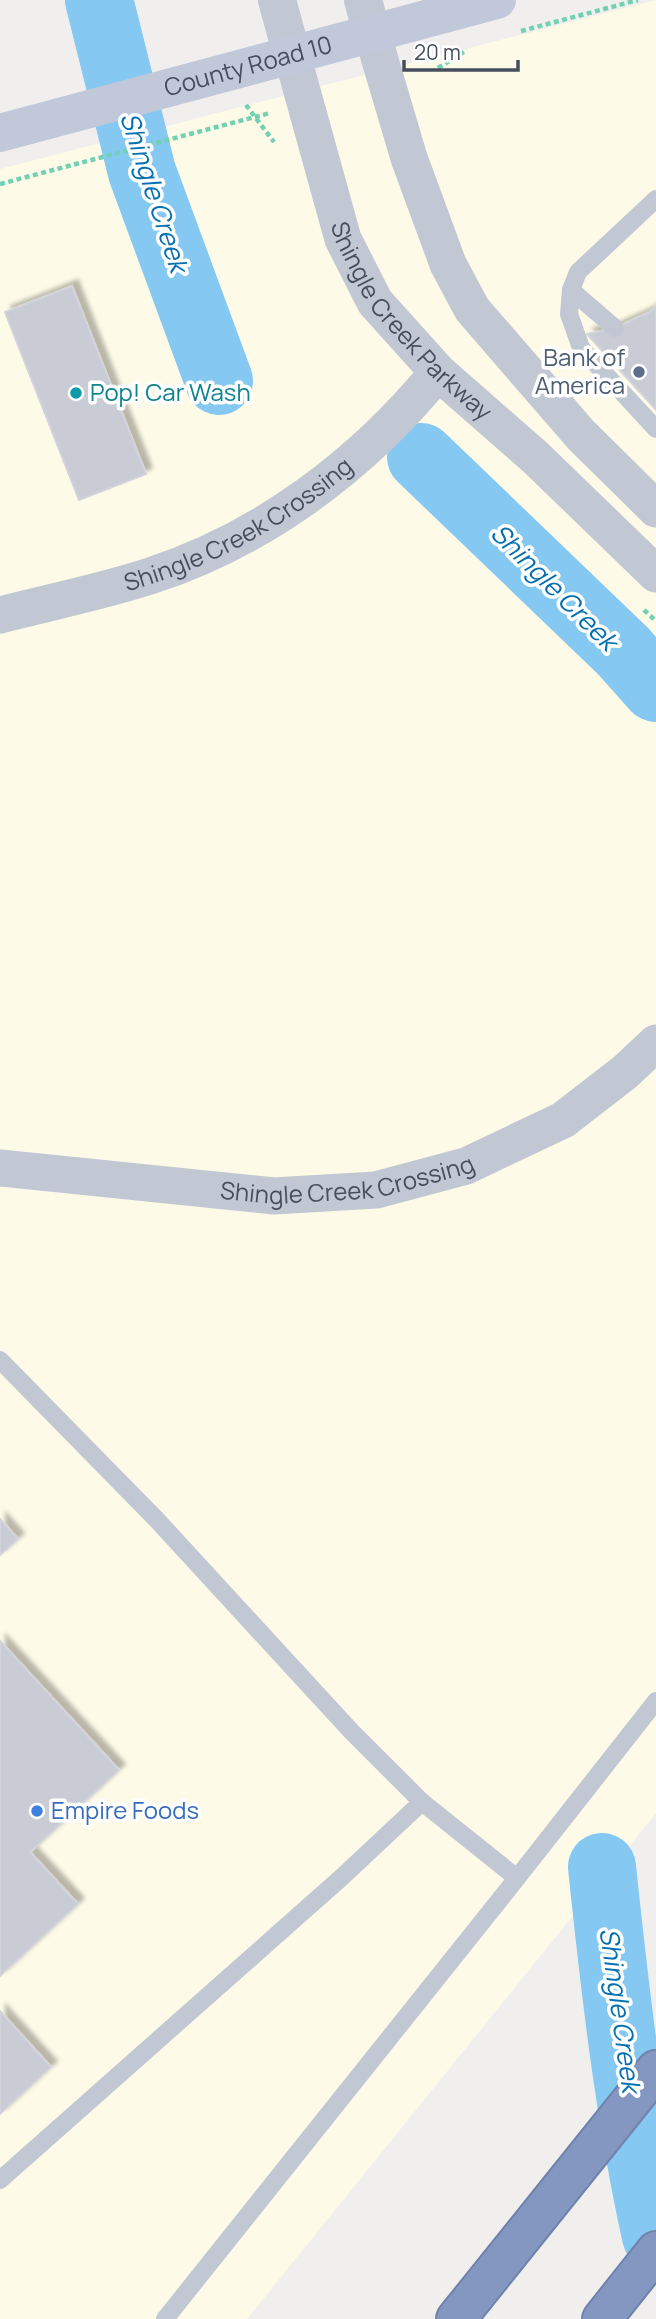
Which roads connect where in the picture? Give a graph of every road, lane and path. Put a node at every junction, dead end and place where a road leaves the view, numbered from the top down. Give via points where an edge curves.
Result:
1 (277, 0) edge
2 (638, 0) edge
3 (368, 17) edge
4 (503, 17) edge
5 (471, 48) dead end
6 (292, 55) junction
7 (438, 68) dead end
8 (255, 116) dead end
9 (0, 133) edge
10 (0, 184) edge
11 (656, 199) edge
12 (571, 290) junction
13 (615, 328) dead end
14 (438, 372) junction
15 (656, 429) edge
16 (656, 509) edge
17 (656, 574) edge
18 (0, 615) edge
19 (656, 1043) edge
20 (0, 1168) edge
21 (0, 1360) edge
22 (656, 1701) edge
23 (422, 1802) junction
24 (517, 1878) junction
25 (656, 2070) edge
26 (0, 2180) edge
27 (656, 2251) edge
28 (165, 2319) edge
29 (456, 2319) edge
30 (602, 2319) edge

1 - 6 street, Shingle Creek Parkway
2 - 4 path
3 - 4 main road, County Road 10
3 - 6 main road, County Road 10
3 - 16 street via 409,158 447,264 472,309 581,435
5 - 7 path
6 - 9 main road, County Road 10
6 - 14 street, Shingle Creek Parkway via 343,239 375,302
8 - 10 path
11 - 12 lane via 578,272
12 - 13 lane
12 - 15 lane via 569,314 581,348
14 - 17 street, Shingle Creek Parkway via 535,457
14 - 18 street, Shingle Creek Crossing via 378,438 339,471 244,536 150,576
19 - 20 street, Shingle Creek Crossing via 563,1120 466,1166 376,1191 274,1196
21 - 23 lane
22 - 24 lane
23 - 24 lane
23 - 26 lane
24 - 28 lane
25 - 29 highway
27 - 30 highway

